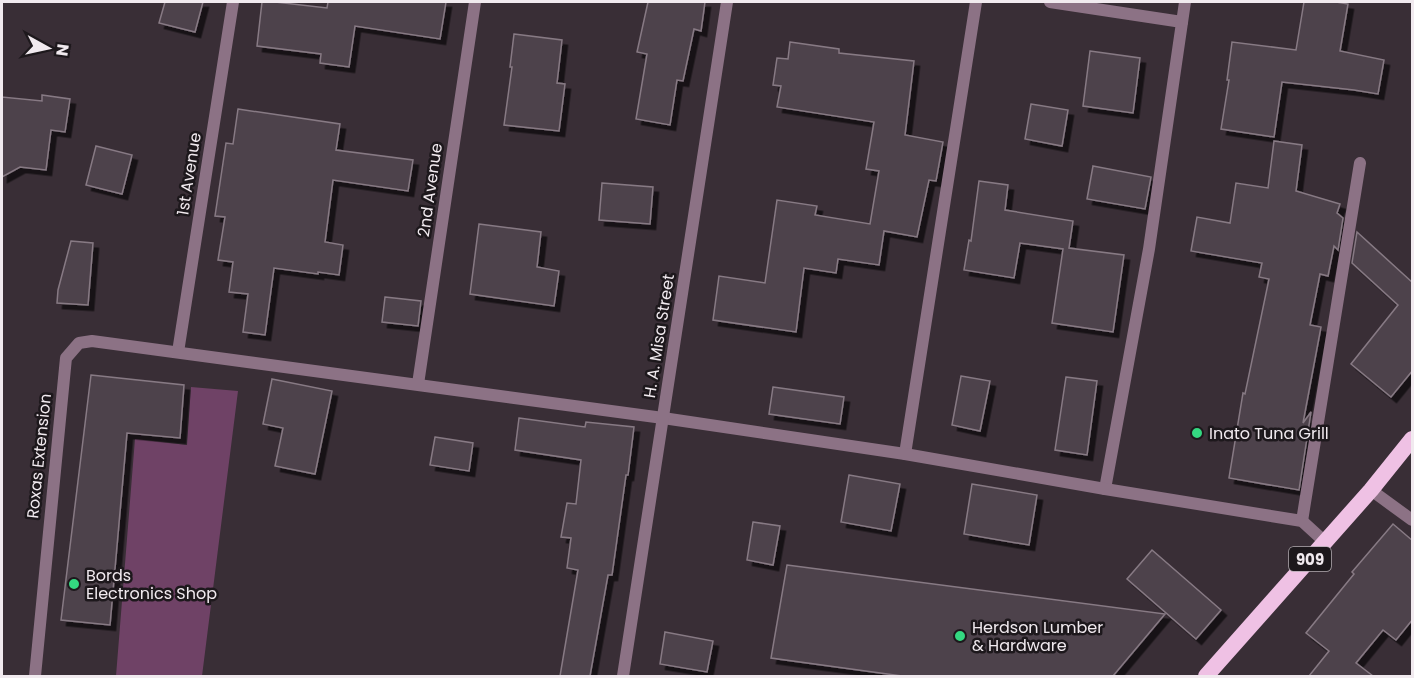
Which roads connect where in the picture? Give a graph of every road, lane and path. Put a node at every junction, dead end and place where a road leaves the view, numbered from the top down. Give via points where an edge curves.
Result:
1 (233, 2) edge
2 (475, 2) edge
3 (727, 2) edge
4 (976, 2) edge
5 (1050, 2) edge
6 (1185, 2) edge
7 (1182, 22) junction
8 (1360, 163) dead end
9 (178, 352) junction
10 (418, 384) junction
11 (663, 418) junction
12 (1413, 440) edge
13 (905, 454) junction
14 (1104, 489) junction
15 (1371, 490) junction
16 (1413, 520) edge
17 (1302, 521) junction
18 (1325, 542) junction
19 (35, 676) edge
20 (623, 676) edge
21 (1206, 676) edge

1 - 9 street, 1st Avenue
2 - 10 street, 2nd Avenue
3 - 11 street, H. A. Misa Street
4 - 13 street
5 - 7 street
6 - 7 street
7 - 14 street via 1149,249
8 - 17 street
9 - 10 street, Roxas Extension
9 - 19 street, Roxas Extension via 92,341 79,343 66,358
10 - 11 street, Roxas Extension
11 - 13 street, Roxas Extension
11 - 20 street, H. A. Misa Street
12 - 15 highway, 909
13 - 14 street, Roxas Extension
14 - 17 street, Roxas Extension
15 - 16 street
15 - 18 highway, 909
17 - 18 street
18 - 21 highway, 909

